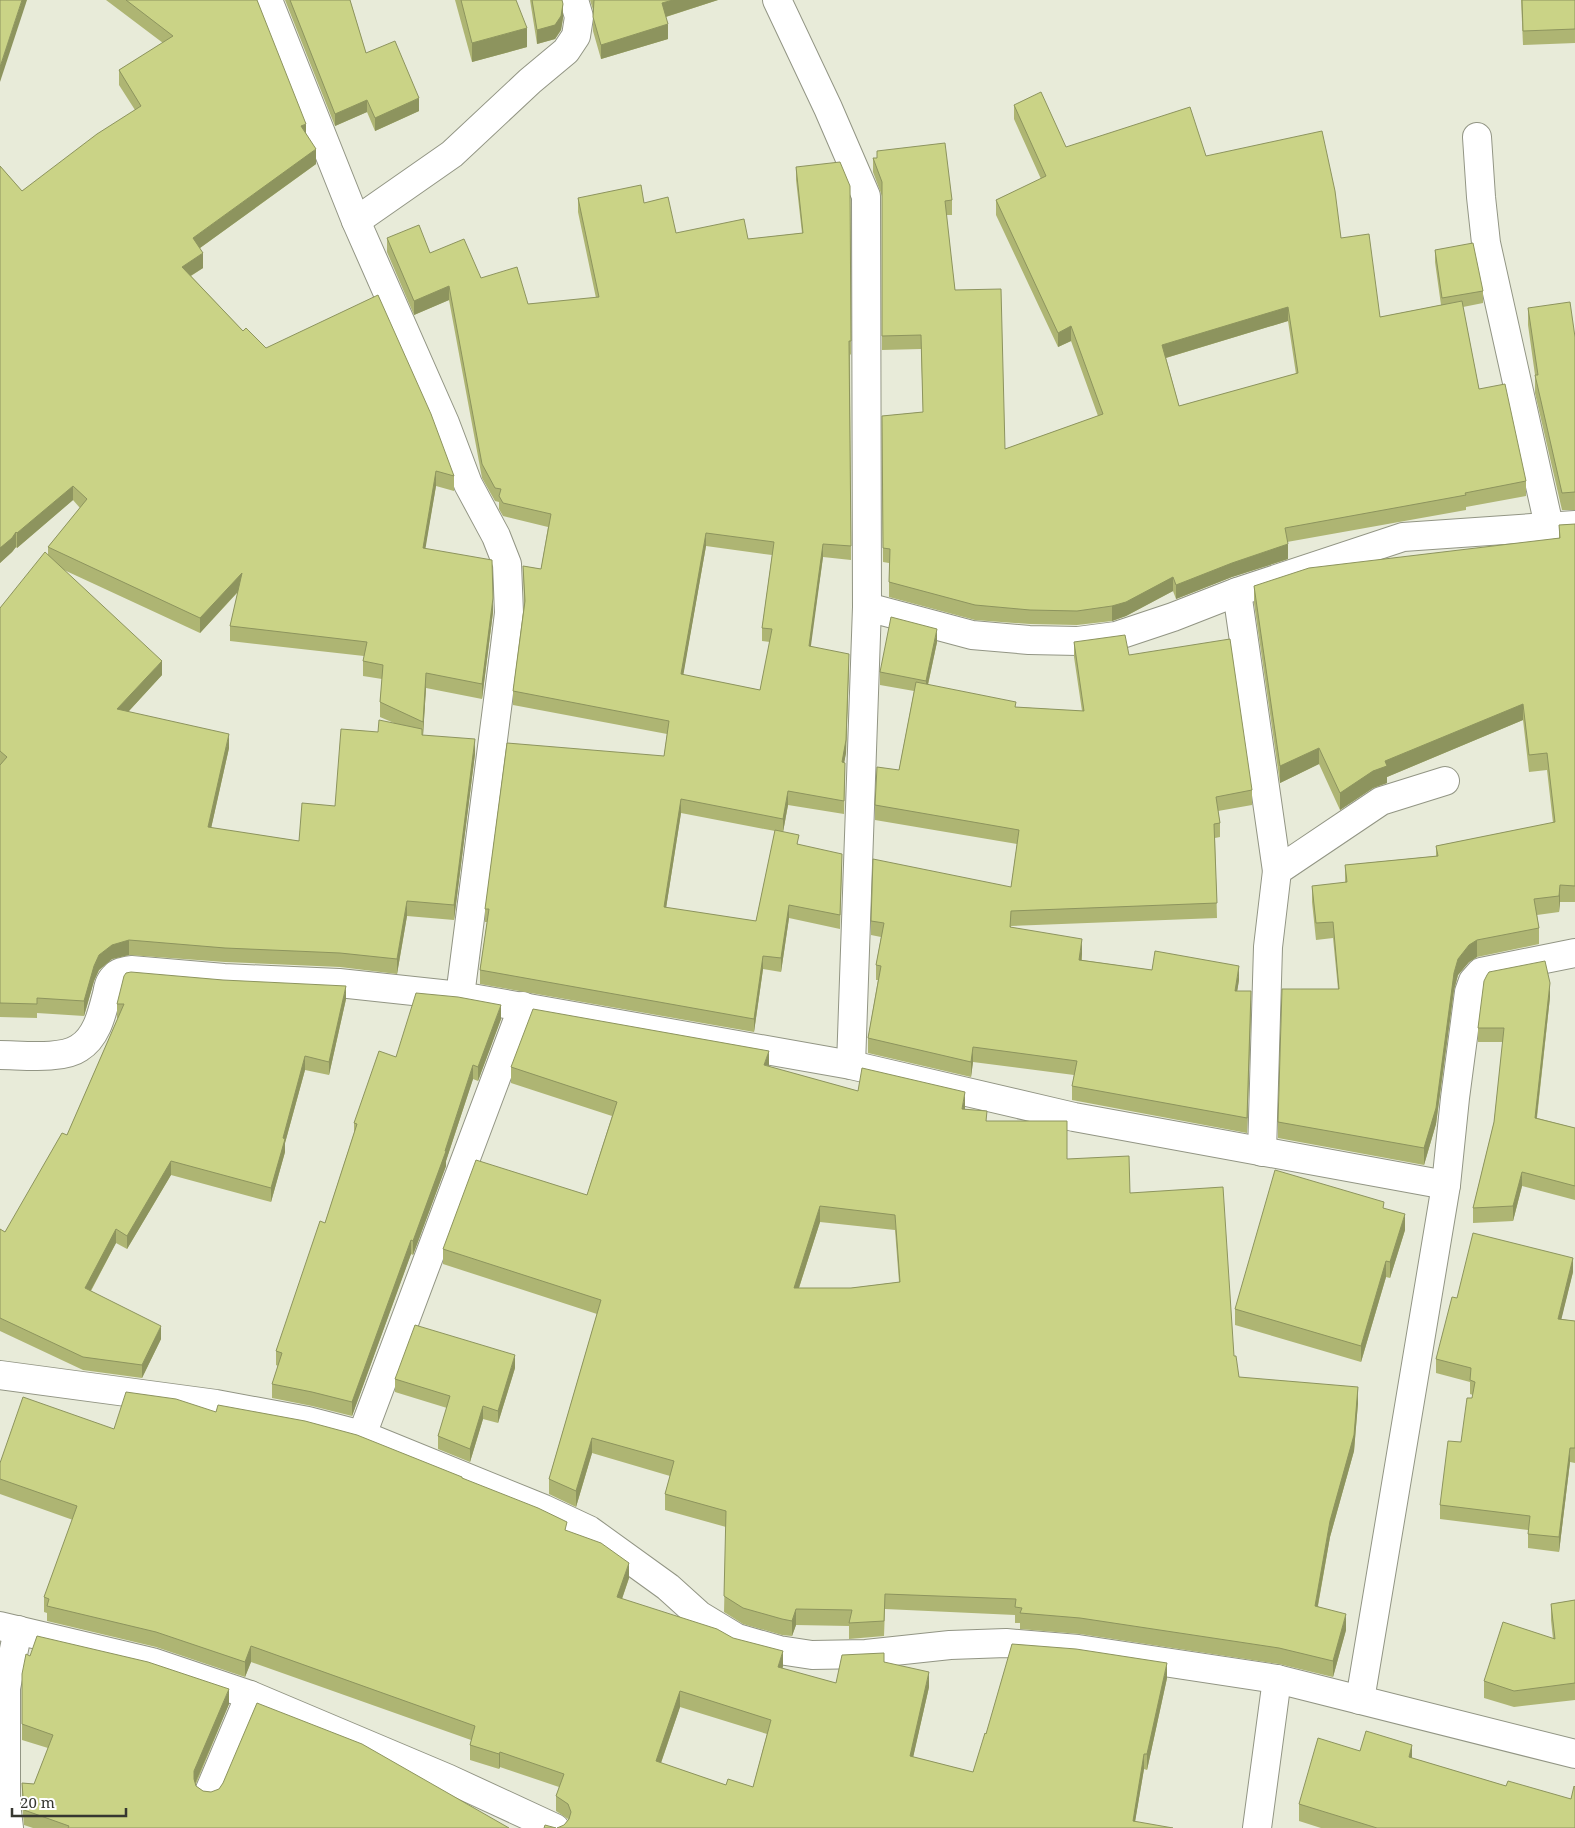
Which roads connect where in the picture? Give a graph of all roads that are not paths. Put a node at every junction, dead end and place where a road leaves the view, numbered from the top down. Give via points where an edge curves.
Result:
1 (268, 0) edge
2 (574, 0) edge
3 (777, 0) edge
4 (1477, 137) dead end
5 (356, 221) junction
6 (1562, 526) edge
7 (1238, 592) junction
8 (867, 607) junction
9 (1445, 781) dead end
10 (1277, 871) junction
11 (1575, 953) edge
12 (460, 996) junction
13 (523, 1006) junction
14 (0, 1055) edge
15 (851, 1065) junction
16 (1262, 1152) junction
17 (1446, 1185) junction
18 (0, 1374) edge
19 (362, 1435) junction
20 (9, 1628) edge
21 (1277, 1679) junction
22 (250, 1695) junction
23 (1360, 1700) junction
24 (1575, 1754) edge
25 (209, 1792) edge
26 (9, 1828) edge
27 (555, 1828) edge
28 (1257, 1828) edge

1 - 5 street
2 - 5 street via 579,18 576,36 566,50 452,154
3 - 8 street via 866,196
4 - 6 street via 1486,243
5 - 12 street via 445,423 464,475 507,564 509,613
6 - 7 street via 1403,537
7 - 8 street via 1116,636 1078,641 972,635
7 - 10 street
8 - 15 street
9 - 10 street via 1381,801
10 - 16 street via 1268,947
11 - 17 street via 1481,972 1473,981 1456,1088
12 - 13 street
12 - 14 street via 339,983 121,971 110,982 97,1026 79,1048 58,1054
13 - 15 street
13 - 19 street
15 - 16 street via 1074,1117
16 - 17 street
17 - 23 street
18 - 19 street via 216,1404 308,1420
19 - 21 street via 589,1530 668,1587 699,1615 737,1638 779,1650 812,1655 866,1654 1006,1643 1078,1649
20 - 22 street via 152,1662
20 - 26 street via 6,1688
21 - 23 street
21 - 28 street
22 - 25 street
22 - 27 street via 449,1779
23 - 24 street

